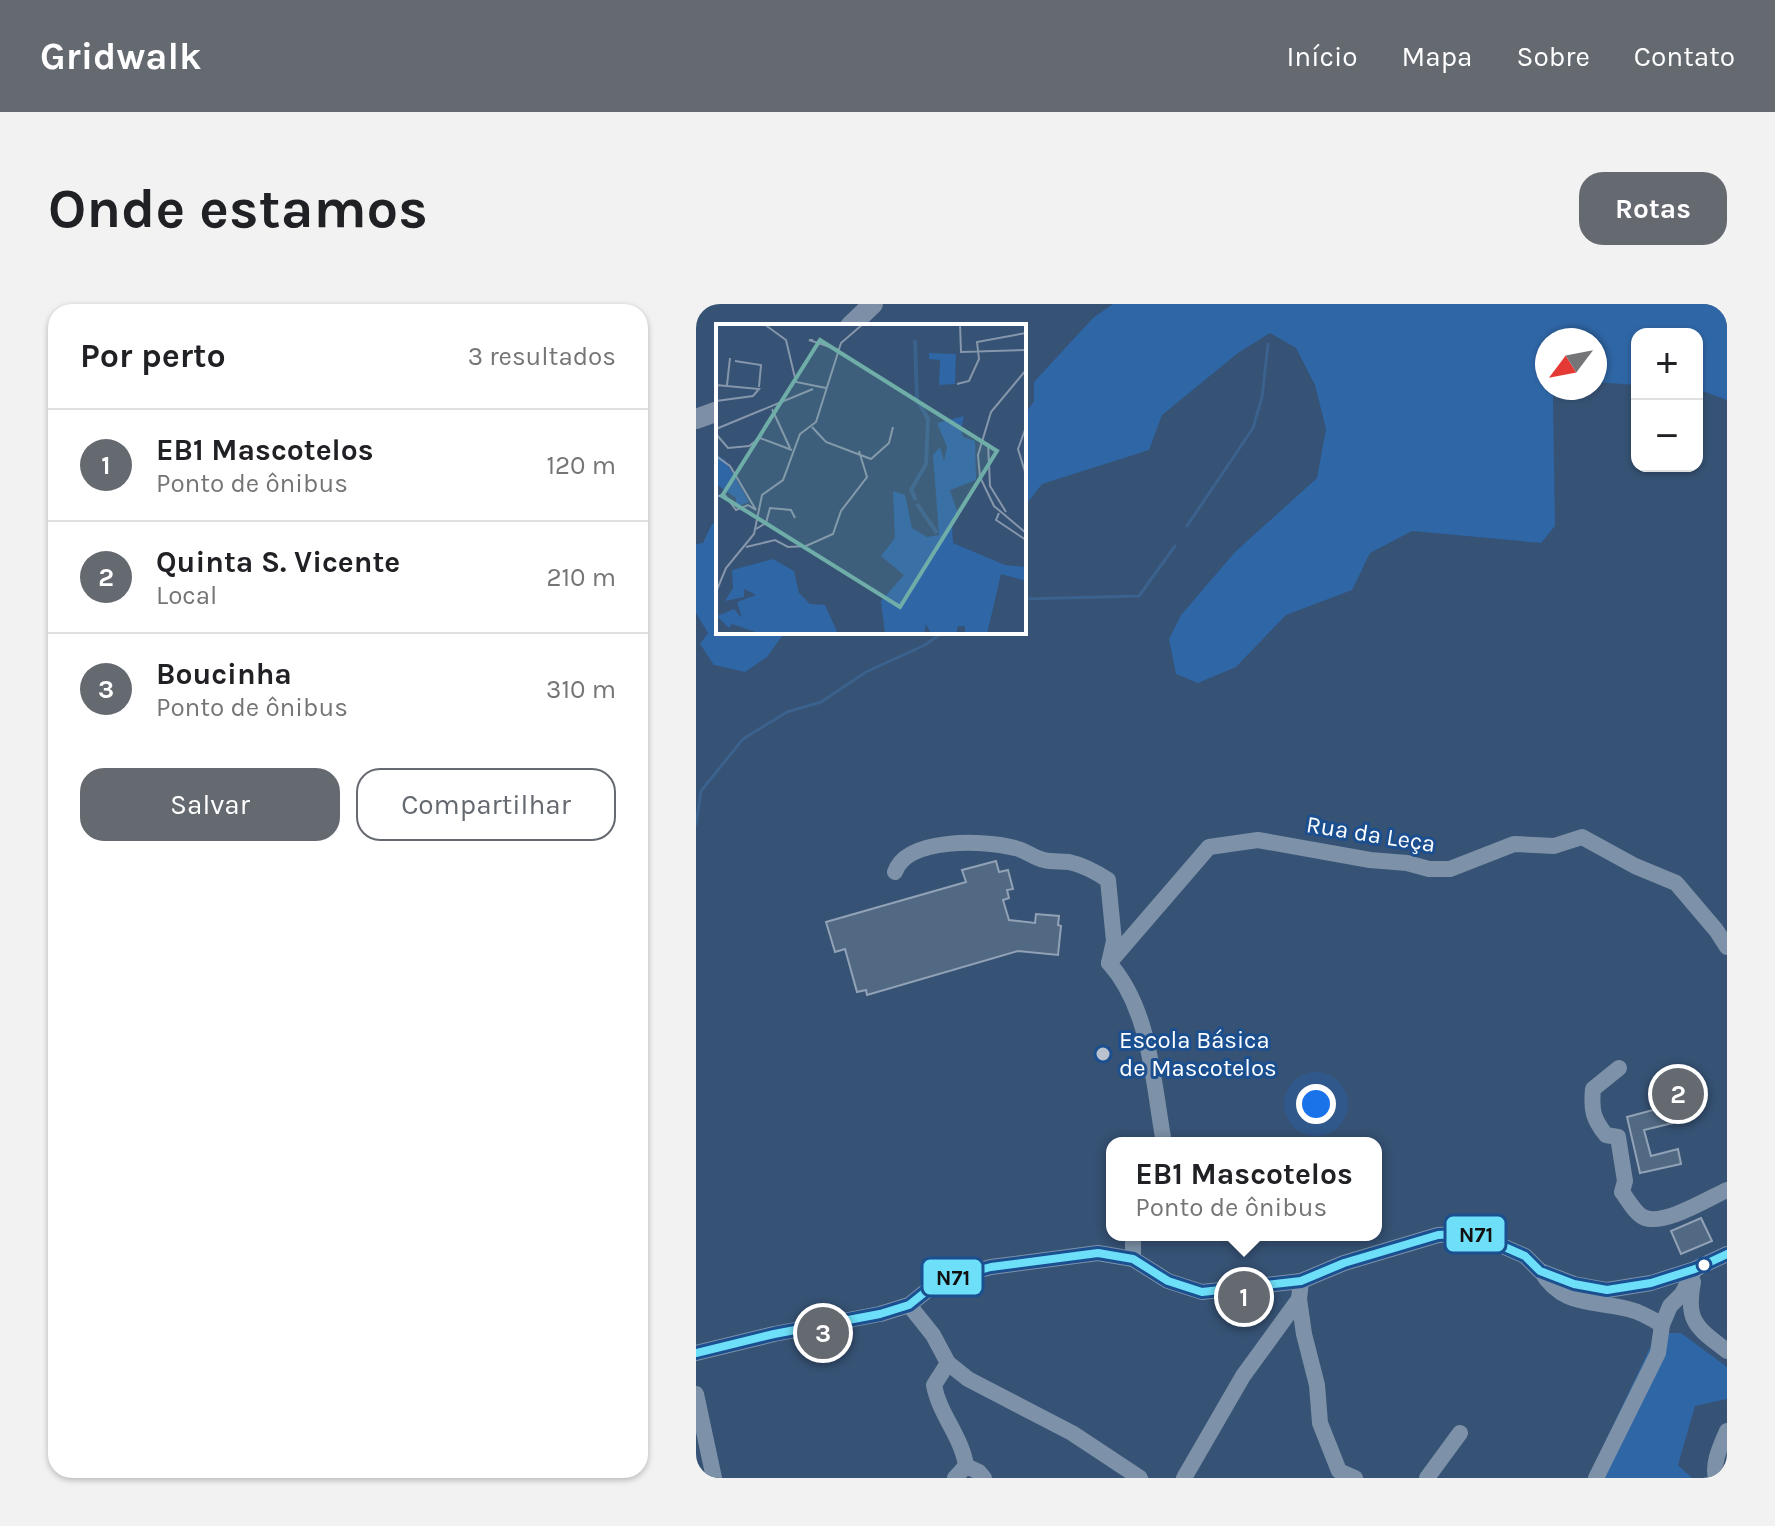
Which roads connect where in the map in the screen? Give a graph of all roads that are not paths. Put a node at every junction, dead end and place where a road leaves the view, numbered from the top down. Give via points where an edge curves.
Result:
1 (873, 304) edge
2 (852, 324) edge
3 (716, 412) edge
4 (696, 419) edge
5 (895, 872) dead end
6 (1727, 947) edge
7 (1109, 963) junction
8 (1619, 1068) dead end
9 (1163, 1137) edge
10 (1727, 1190) edge
11 (1133, 1241) edge
12 (1727, 1254) edge
13 (1133, 1259) junction
14 (1695, 1269) junction
15 (1540, 1271) junction
16 (1301, 1281) junction
17 (1299, 1299) junction
18 (909, 1305) junction
19 (1662, 1325) junction
20 (1727, 1351) edge
21 (696, 1353) edge
22 (948, 1363) junction
23 (696, 1394) edge
24 (1727, 1431) edge
25 (1460, 1433) dead end
26 (960, 1472) edge
27 (1336, 1475) edge
28 (714, 1478) edge
29 (984, 1478) edge
30 (1140, 1478) edge
31 (1184, 1478) edge
32 (1355, 1478) edge
33 (1427, 1478) edge
34 (1596, 1478) edge
35 (1716, 1478) edge

1 - 2 main road
3 - 4 main road
5 - 7 street via 898,863 918,849 979,844 1015,848 1096,872 1108,880 1114,941
6 - 7 street, Rua da Leça via 1676,883 1582,837 1554,846 1514,844 1450,869 1258,840 1209,847
7 - 9 street via 1137,1007
8 - 10 street via 1593,1089 1591,1108 1606,1135 1618,1137 1622,1192 1642,1217 1683,1211
11 - 13 street
12 - 14 street
13 - 16 street via 1168,1281 1202,1292
13 - 18 street via 1098,1253 991,1267 939,1281
14 - 15 street via 1607,1290
14 - 19 street
14 - 20 street via 1690,1299 1695,1326
15 - 16 street via 1525,1256 1473,1233 1438,1235
15 - 19 street via 1549,1286 1570,1298 1628,1308
16 - 17 street
17 - 27 street via 1320,1423
17 - 31 street via 1243,1376
18 - 21 street
18 - 22 street
19 - 34 street via 1658,1353
22 - 26 street via 934,1385 961,1445
22 - 30 street
23 - 28 street
24 - 35 street
25 - 33 street
26 - 29 street via 979,1472
27 - 32 street

